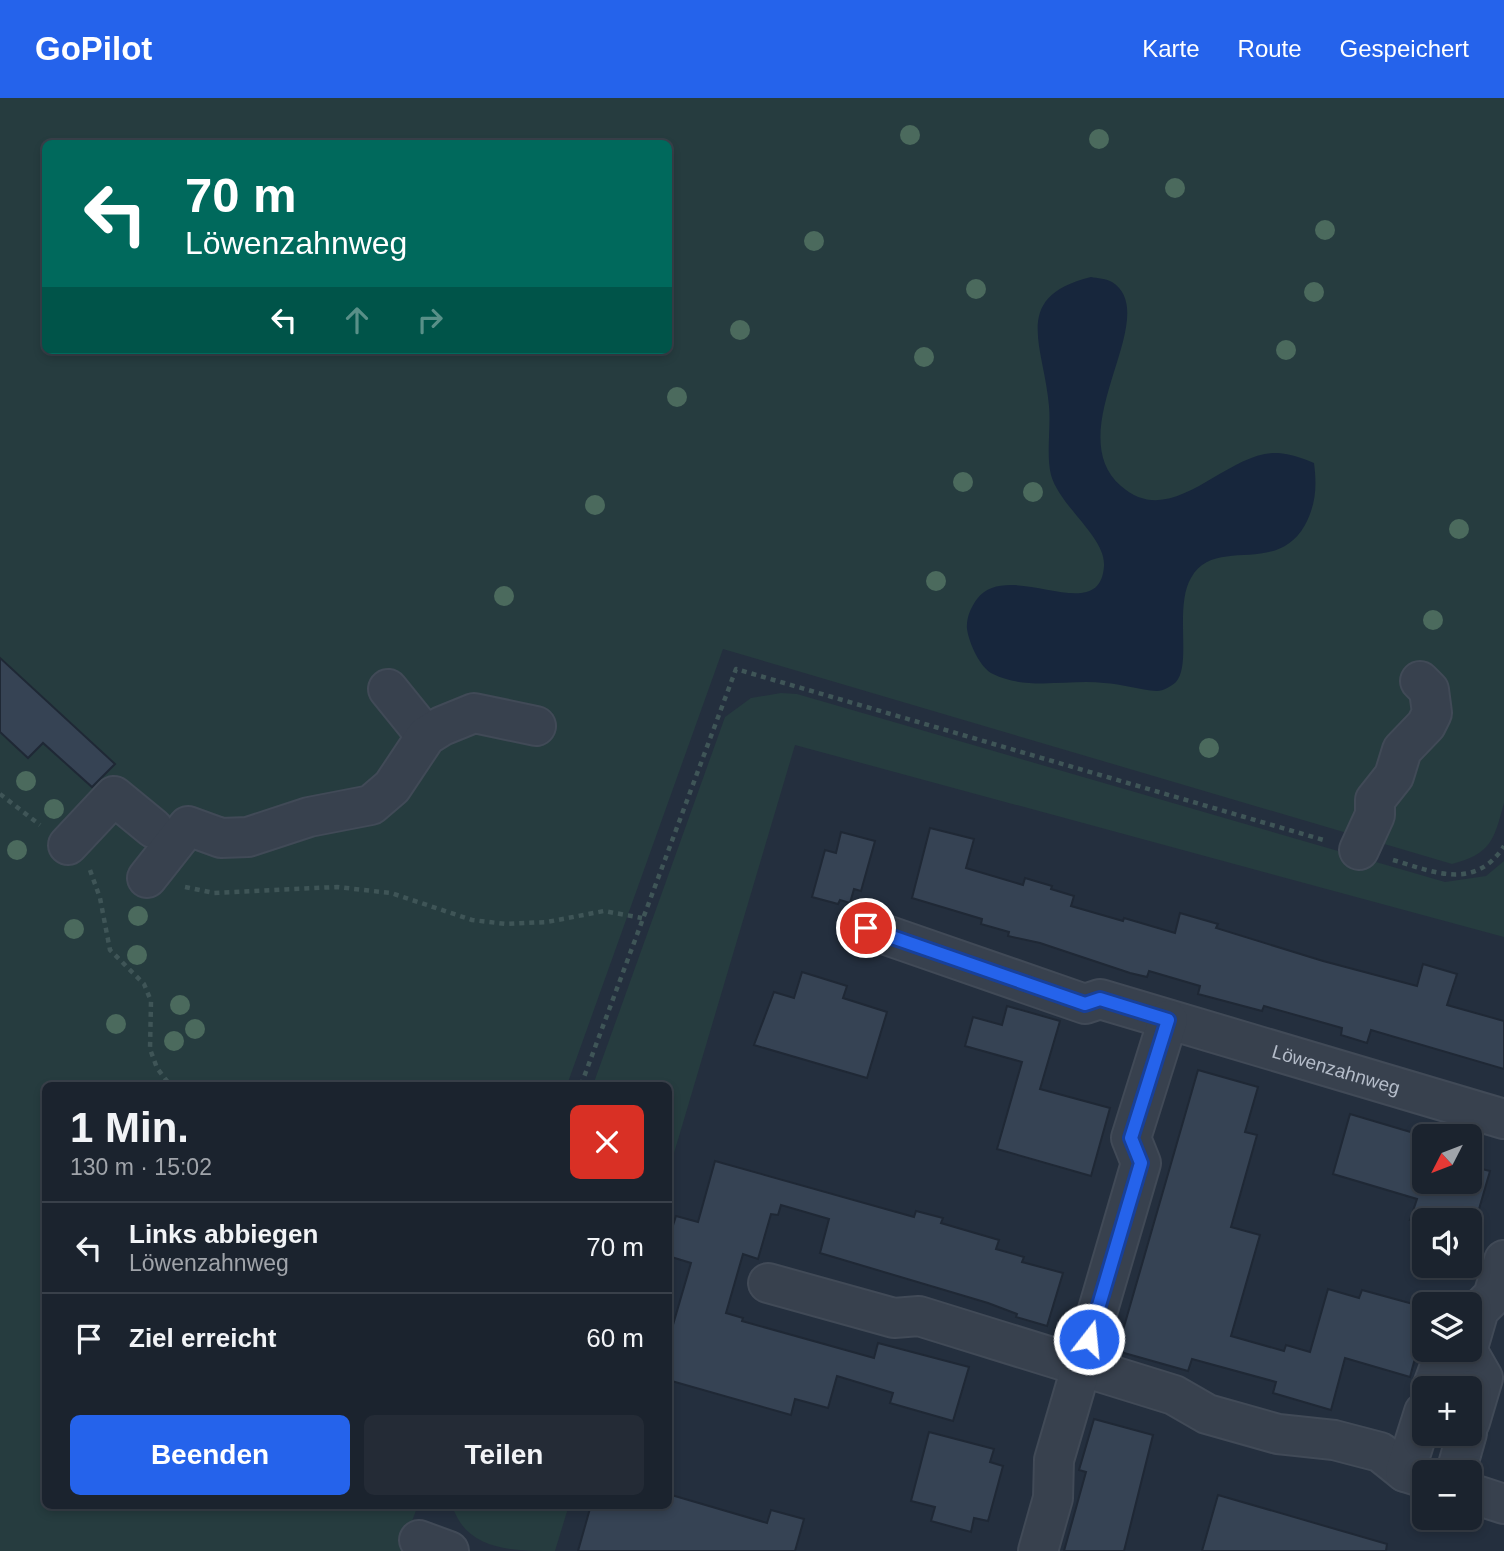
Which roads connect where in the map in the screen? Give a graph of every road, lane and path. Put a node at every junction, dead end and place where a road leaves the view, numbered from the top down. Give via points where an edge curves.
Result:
1 (1420, 681) dead end
2 (388, 689) dead end
3 (536, 726) dead end
4 (426, 736) junction
5 (0, 794) edge
6 (153, 828) dead end
7 (68, 845) junction
8 (1504, 846) edge
9 (1359, 850) junction
10 (147, 878) joint
11 (642, 918) junction
12 (866, 928) dead end
13 (1168, 1020) junction
14 (168, 1082) edge
15 (582, 1082) edge
16 (1504, 1119) edge
17 (1504, 1260) edge
18 (768, 1283) dead end
19 (1482, 1307) edge
20 (1447, 1362) edge
21 (1082, 1364) junction
22 (1437, 1376) edge
23 (1412, 1473) edge
24 (1482, 1497) edge
25 (1504, 1504) edge
26 (1038, 1551) edge

1 - 9 street via 1429,690 1432,713 1402,750 1394,776 1375,800 1375,815
2 - 4 street
3 - 4 street via 474,713
4 - 10 street via 392,787 371,805 309,817 248,837 221,838 188,826
5 - 7 path
6 - 7 street via 114,796
7 - 14 path via 89,856 110,950 144,984 151,1001 150,1049
8 - 9 path via 1495,859 1465,874 1445,875
9 - 11 path via 736,669
10 - 11 path via 214,893 337,887 391,893 472,920 506,924 604,911
11 - 15 path
12 - 13 street, Löwenzahnweg via 1085,1004 1100,999
13 - 16 street, Löwenzahnweg
13 - 21 street via 1131,1138 1141,1163
17 - 19 street via 1493,1296
18 - 21 street via 894,1318 919,1316
20 - 22 street
21 - 23 street via 1174,1395 1207,1414 1278,1434 1334,1440 1380,1452
21 - 26 street via 1054,1460 1053,1497
24 - 25 street

